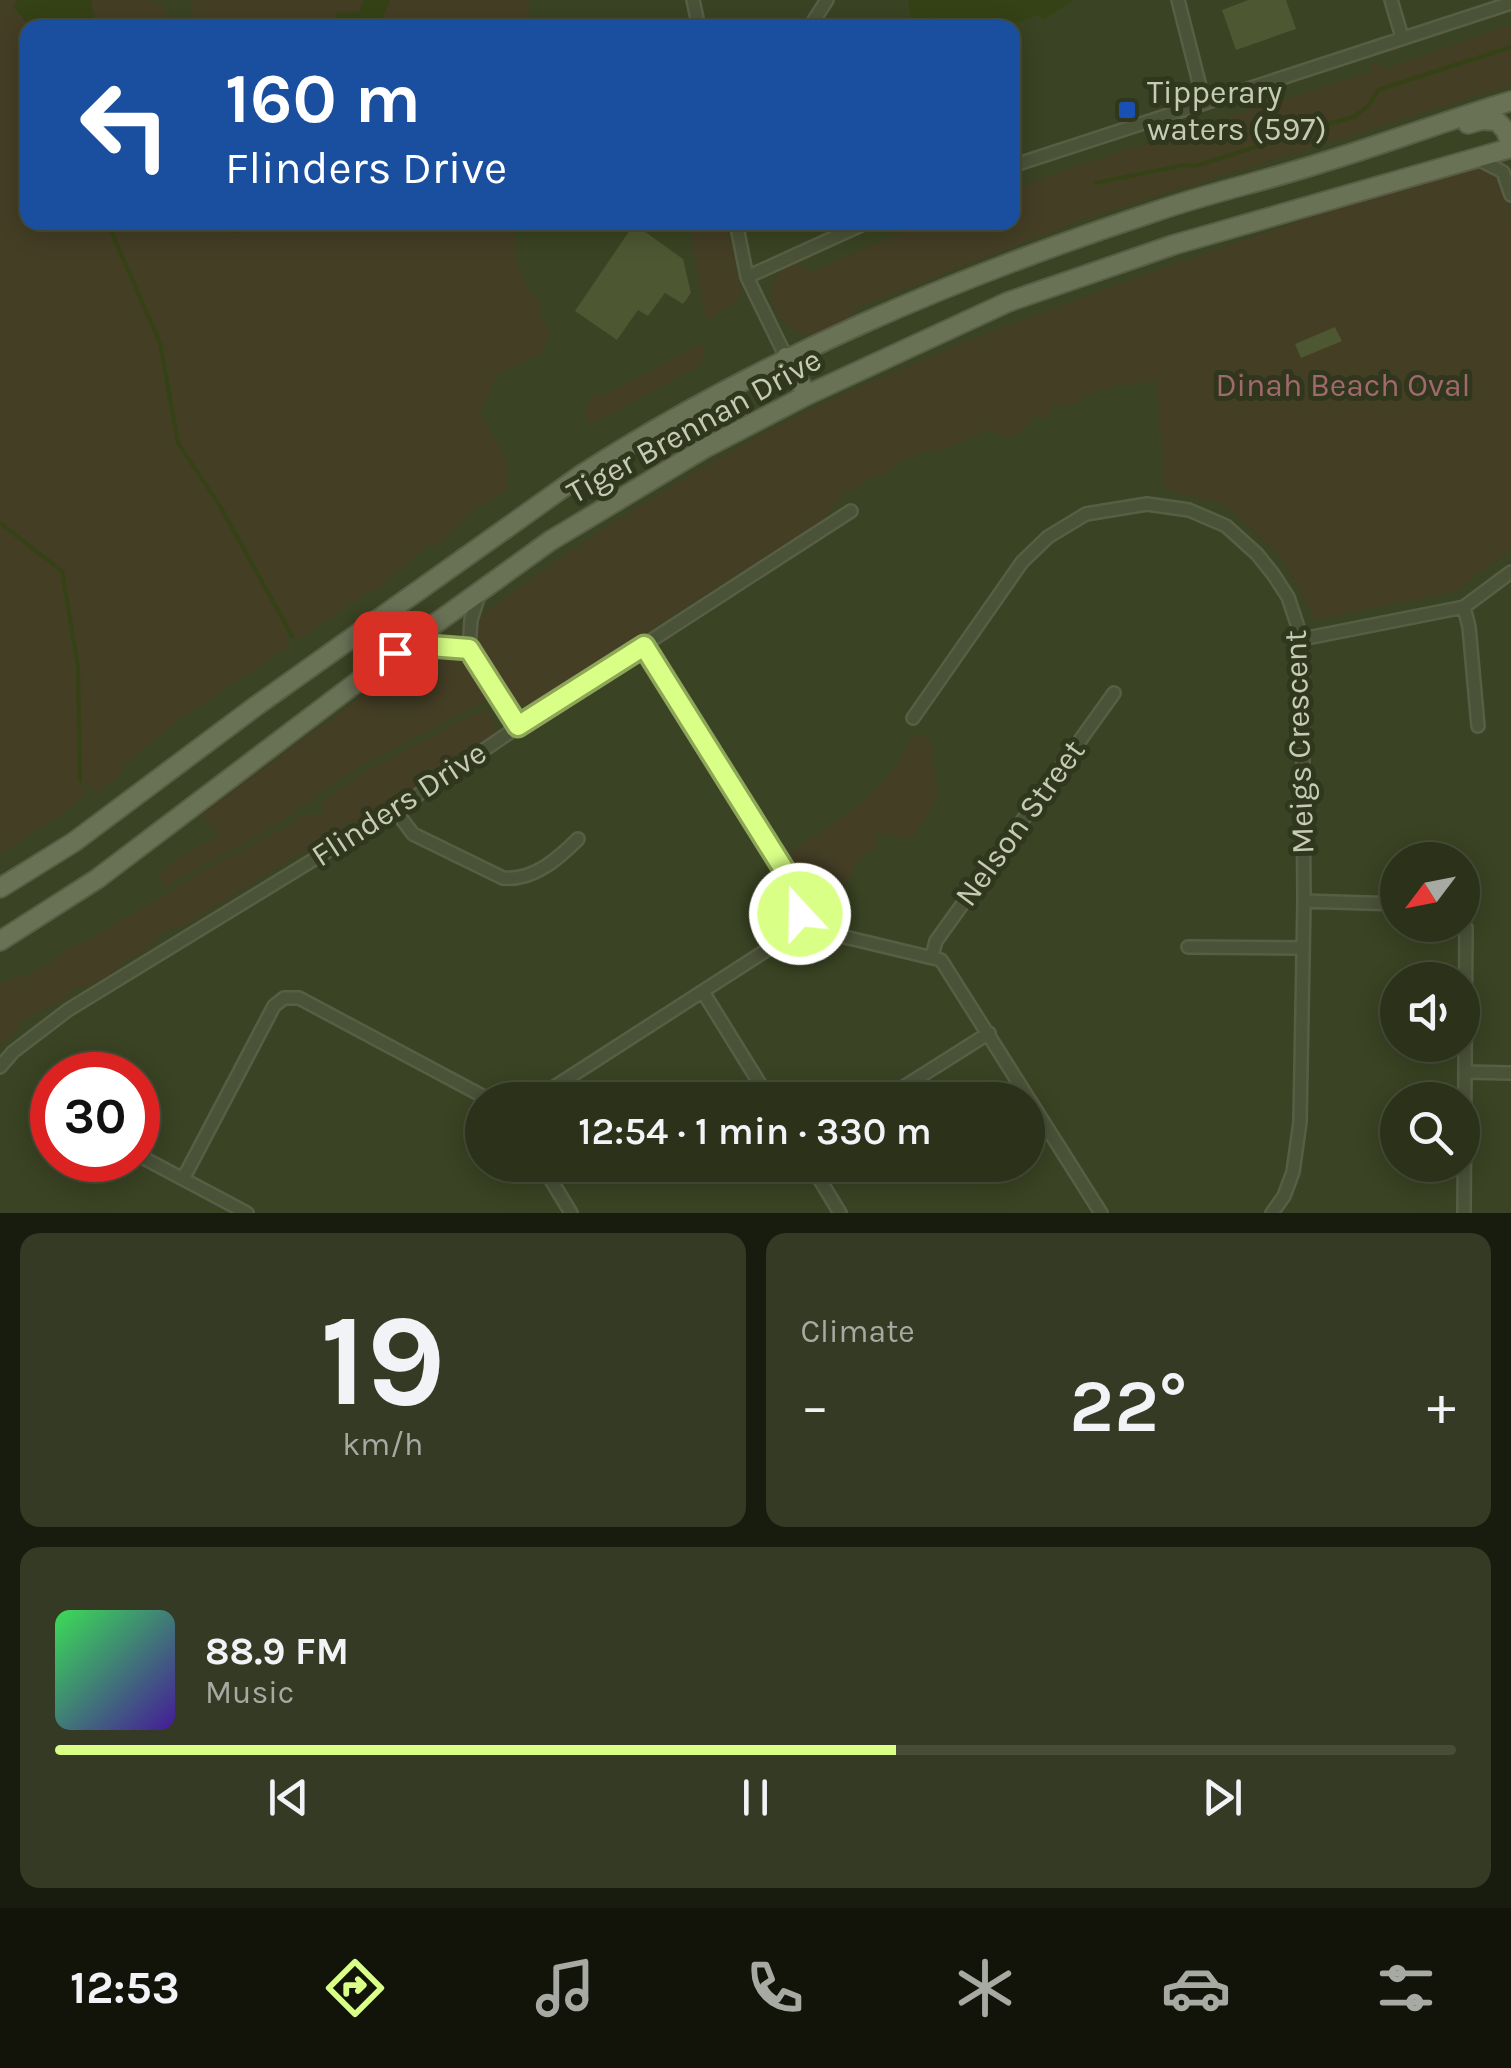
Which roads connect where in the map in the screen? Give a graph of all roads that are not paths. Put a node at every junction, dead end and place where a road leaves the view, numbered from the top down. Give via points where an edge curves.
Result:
1 (1178, 0) edge
2 (1392, 0) edge
3 (1511, 3) edge
4 (1402, 37) junction
5 (1511, 101) edge
6 (1204, 102) junction
7 (1511, 147) edge
8 (1476, 158) junction
9 (1020, 163) edge
10 (1281, 175) junction
11 (1511, 194) edge
12 (738, 230) edge
13 (850, 230) edge
14 (747, 277) junction
15 (786, 357) junction
16 (807, 394) junction
17 (851, 511) dead end
18 (1511, 572) edge
19 (480, 591) junction
20 (1464, 607) junction
21 (1302, 640) junction
22 (644, 646) junction
23 (469, 649) junction
24 (395, 653) junction
25 (1114, 693) dead end
26 (912, 718) dead end
27 (518, 726) junction
28 (1478, 726) dead end
29 (395, 810) junction
30 (578, 839) dead end
31 (0, 888) edge
32 (1304, 901) junction
33 (1380, 903) edge
34 (810, 924) junction
35 (0, 941) edge
36 (1466, 942) edge
37 (1188, 947) dead end
38 (1302, 948) junction
39 (932, 956) junction
40 (703, 992) junction
41 (989, 1033) junction
42 (0, 1067) edge
43 (1465, 1072) junction
44 (1511, 1073) edge
45 (562, 1082) edge
46 (759, 1082) edge
47 (911, 1082) edge
48 (465, 1087) edge
49 (160, 1166) edge
50 (184, 1179) junction
51 (552, 1182) edge
52 (821, 1182) edge
53 (246, 1213) edge
54 (571, 1213) edge
55 (840, 1213) edge
56 (1100, 1213) edge
57 (1272, 1213) edge
58 (1464, 1213) edge

1 - 6 street
2 - 4 street
3 - 4 street
4 - 6 street
5 - 10 main road, Tiger Brennan Drive
6 - 9 street
7 - 8 main road, Tiger Brennan Drive
7 - 10 main road via 1497,121 1482,120 1302,176
8 - 11 street via 1503,172
8 - 16 main road, Tiger Brennan Drive via 1174,245 1008,302
10 - 15 main road, Tiger Brennan Drive via 995,267
12 - 14 street
13 - 14 street
14 - 15 street
15 - 16 main road
15 - 31 main road, Tiger Brennan Drive via 581,475 74,842
16 - 19 main road, Tiger Brennan Drive via 596,512
17 - 22 street, Flinders Drive
18 - 20 street
19 - 23 street
19 - 24 main road, Tiger Brennan Drive
20 - 21 street
20 - 28 street
21 - 26 street, Meigs Crescent via 1288,596 1226,526 1170,506 1101,510 1068,523 1034,549
21 - 32 street, Meigs Crescent
22 - 27 street, Flinders Drive
22 - 34 street via 788,876
23 - 24 street via 430,646
23 - 27 street
24 - 35 main road, Tiger Brennan Drive via 97,880
25 - 39 street, Nelson Street via 936,940
27 - 29 street, Flinders Drive
29 - 30 street via 413,834 503,878 539,871
29 - 42 street, Flinders Drive via 68,1010
32 - 33 street
32 - 38 street, Meigs Crescent
34 - 39 street
34 - 40 street
36 - 43 street
37 - 38 street
38 - 57 street, Meigs Crescent via 1297,1149 1288,1188
39 - 41 street via 946,966
40 - 45 street
40 - 46 street
41 - 47 street
41 - 56 street
43 - 44 street
43 - 58 street
48 - 50 street via 300,998 284,998
49 - 50 street
50 - 53 street
51 - 54 street
52 - 55 street

